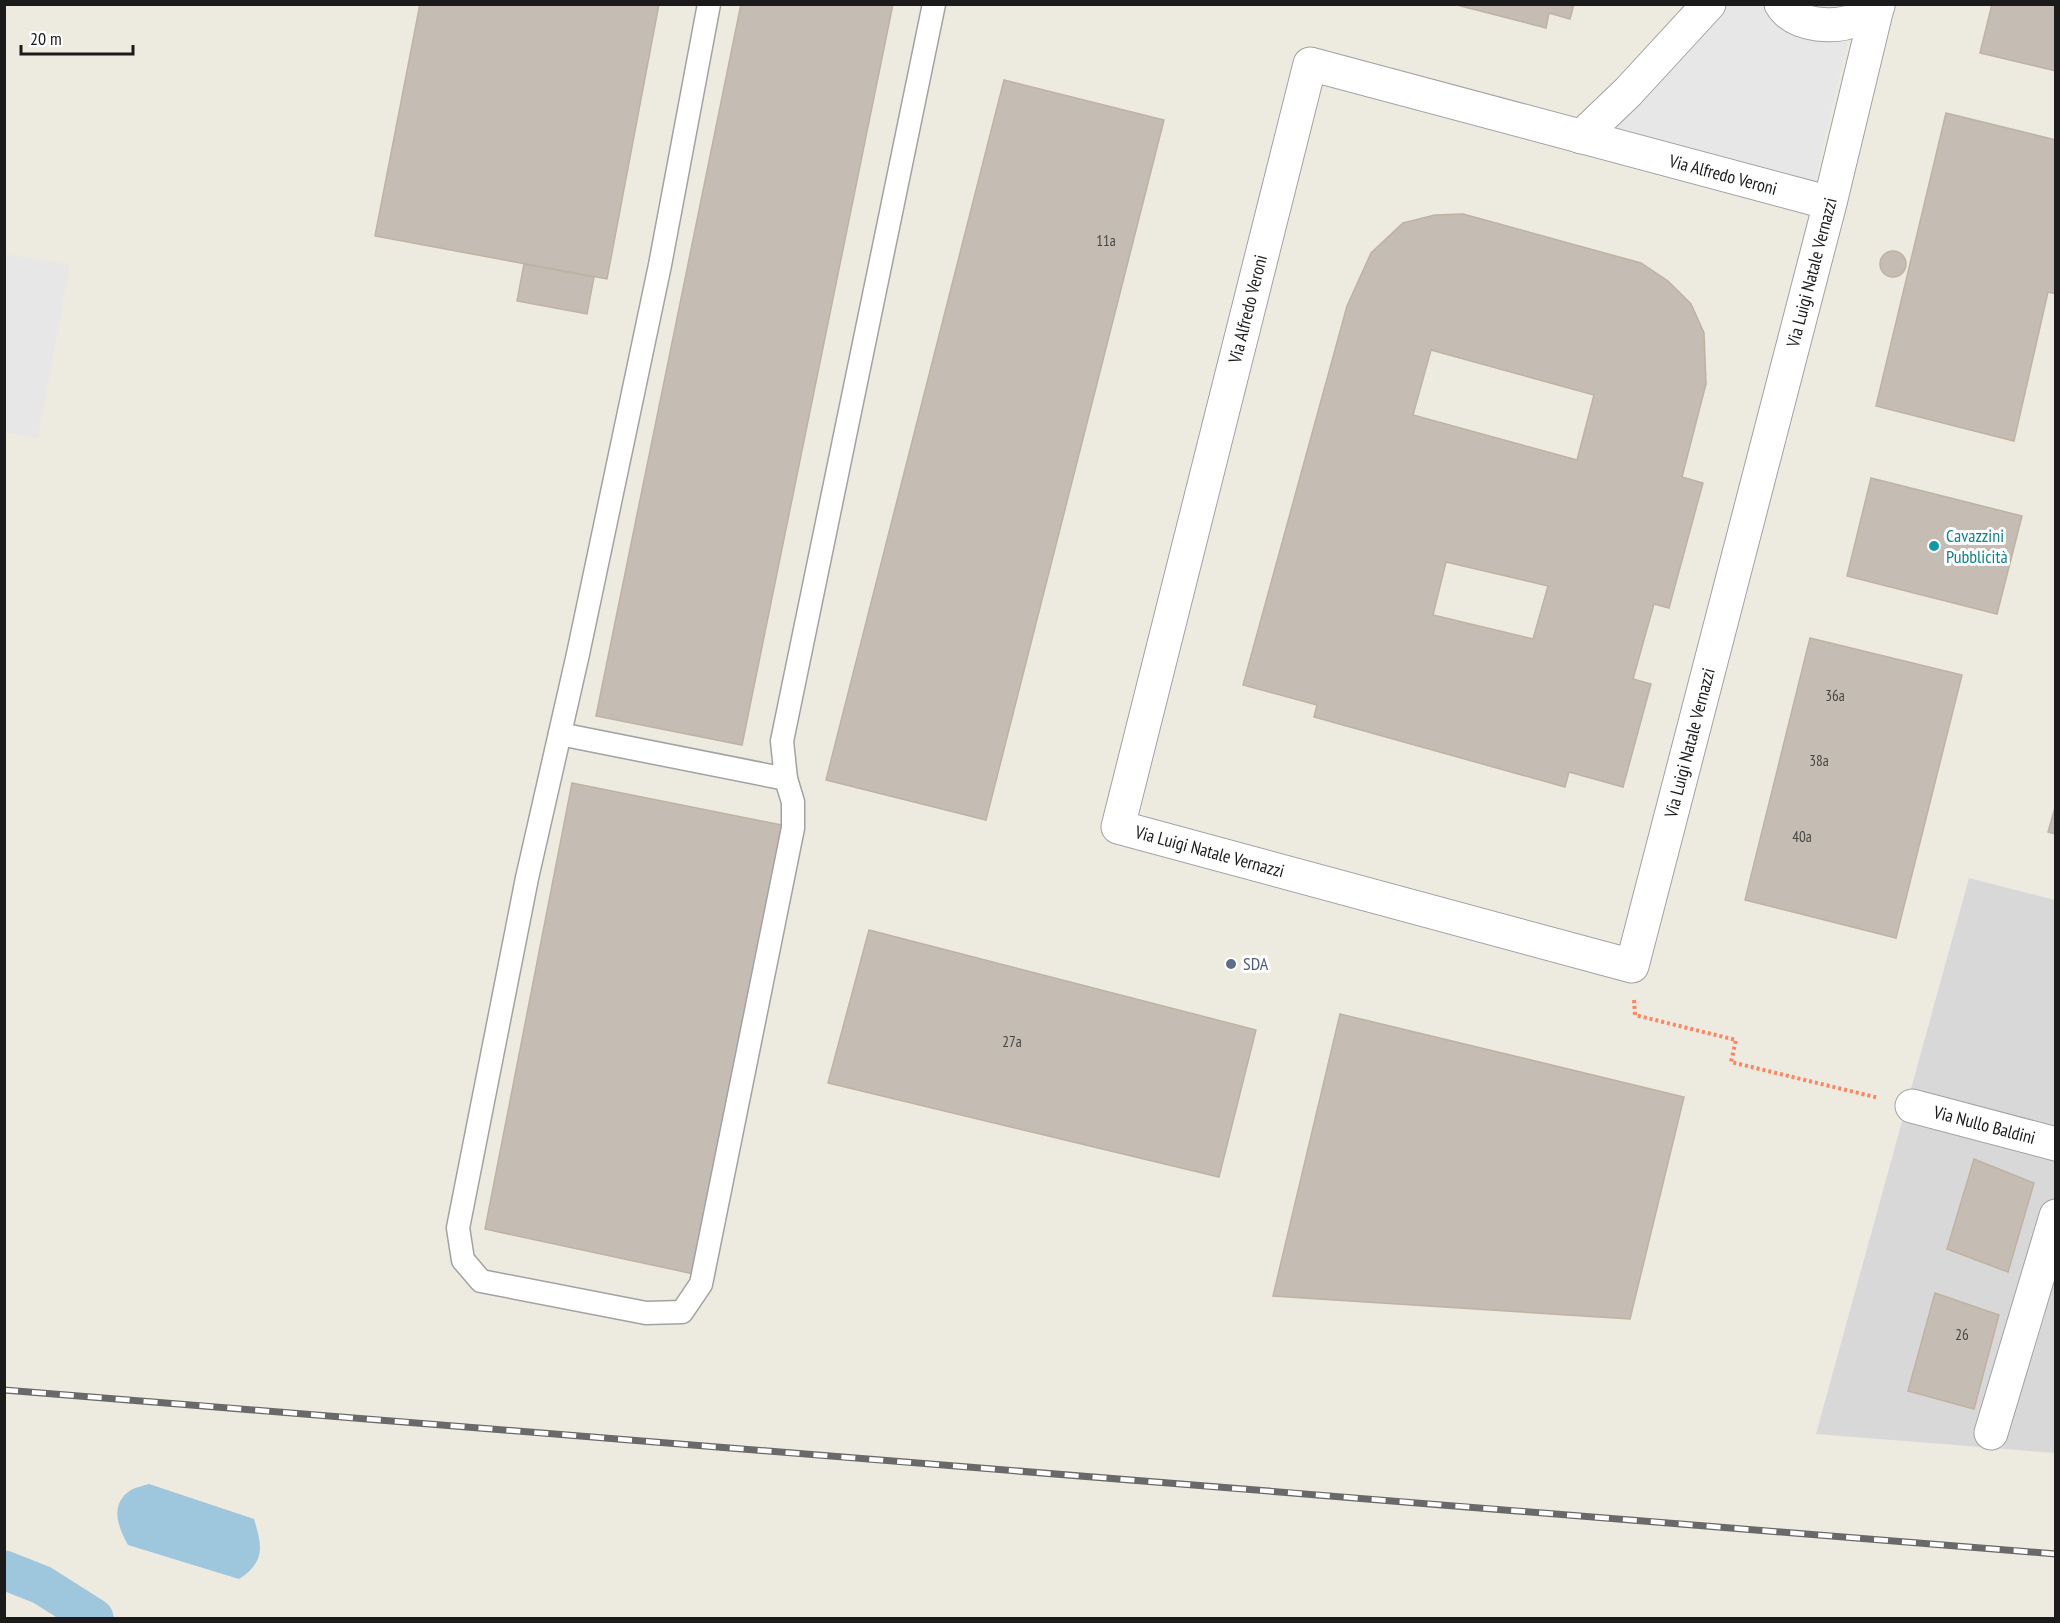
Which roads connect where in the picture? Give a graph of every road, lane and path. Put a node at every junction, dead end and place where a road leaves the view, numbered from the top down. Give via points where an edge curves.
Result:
1 (709, 4) edge
2 (934, 4) edge
3 (1709, 4) edge
4 (1781, 4) edge
5 (1878, 5) edge
6 (1581, 137) junction
7 (1830, 203) junction
8 (560, 734) junction
9 (786, 779) junction
10 (1118, 827) joint
11 (1632, 966) junction
12 (1912, 1106) joint
13 (2055, 1144) edge
14 (2055, 1216) edge
15 (1991, 1433) dead end

1 - 8 lane via 660,265
2 - 9 lane via 782,741
3 - 6 street
4 - 5 street via 1796,20 1812,24 1846,23
5 - 7 street, Via Luigi Natale Vernazzi
6 - 7 street, Via Alfredo Veroni
6 - 10 street, Via Alfredo Veroni via 1310,64
7 - 11 street, Via Luigi Natale Vernazzi
8 - 9 lane
8 - 9 lane via 527,878 458,1228 463,1260 481,1281 646,1313 682,1312 701,1284 793,828 793,802
10 - 11 street, Via Luigi Natale Vernazzi
11 - 12 path via 1635,1015 1736,1040 1731,1062
12 - 13 street, Via Nullo Baldini
14 - 15 street

